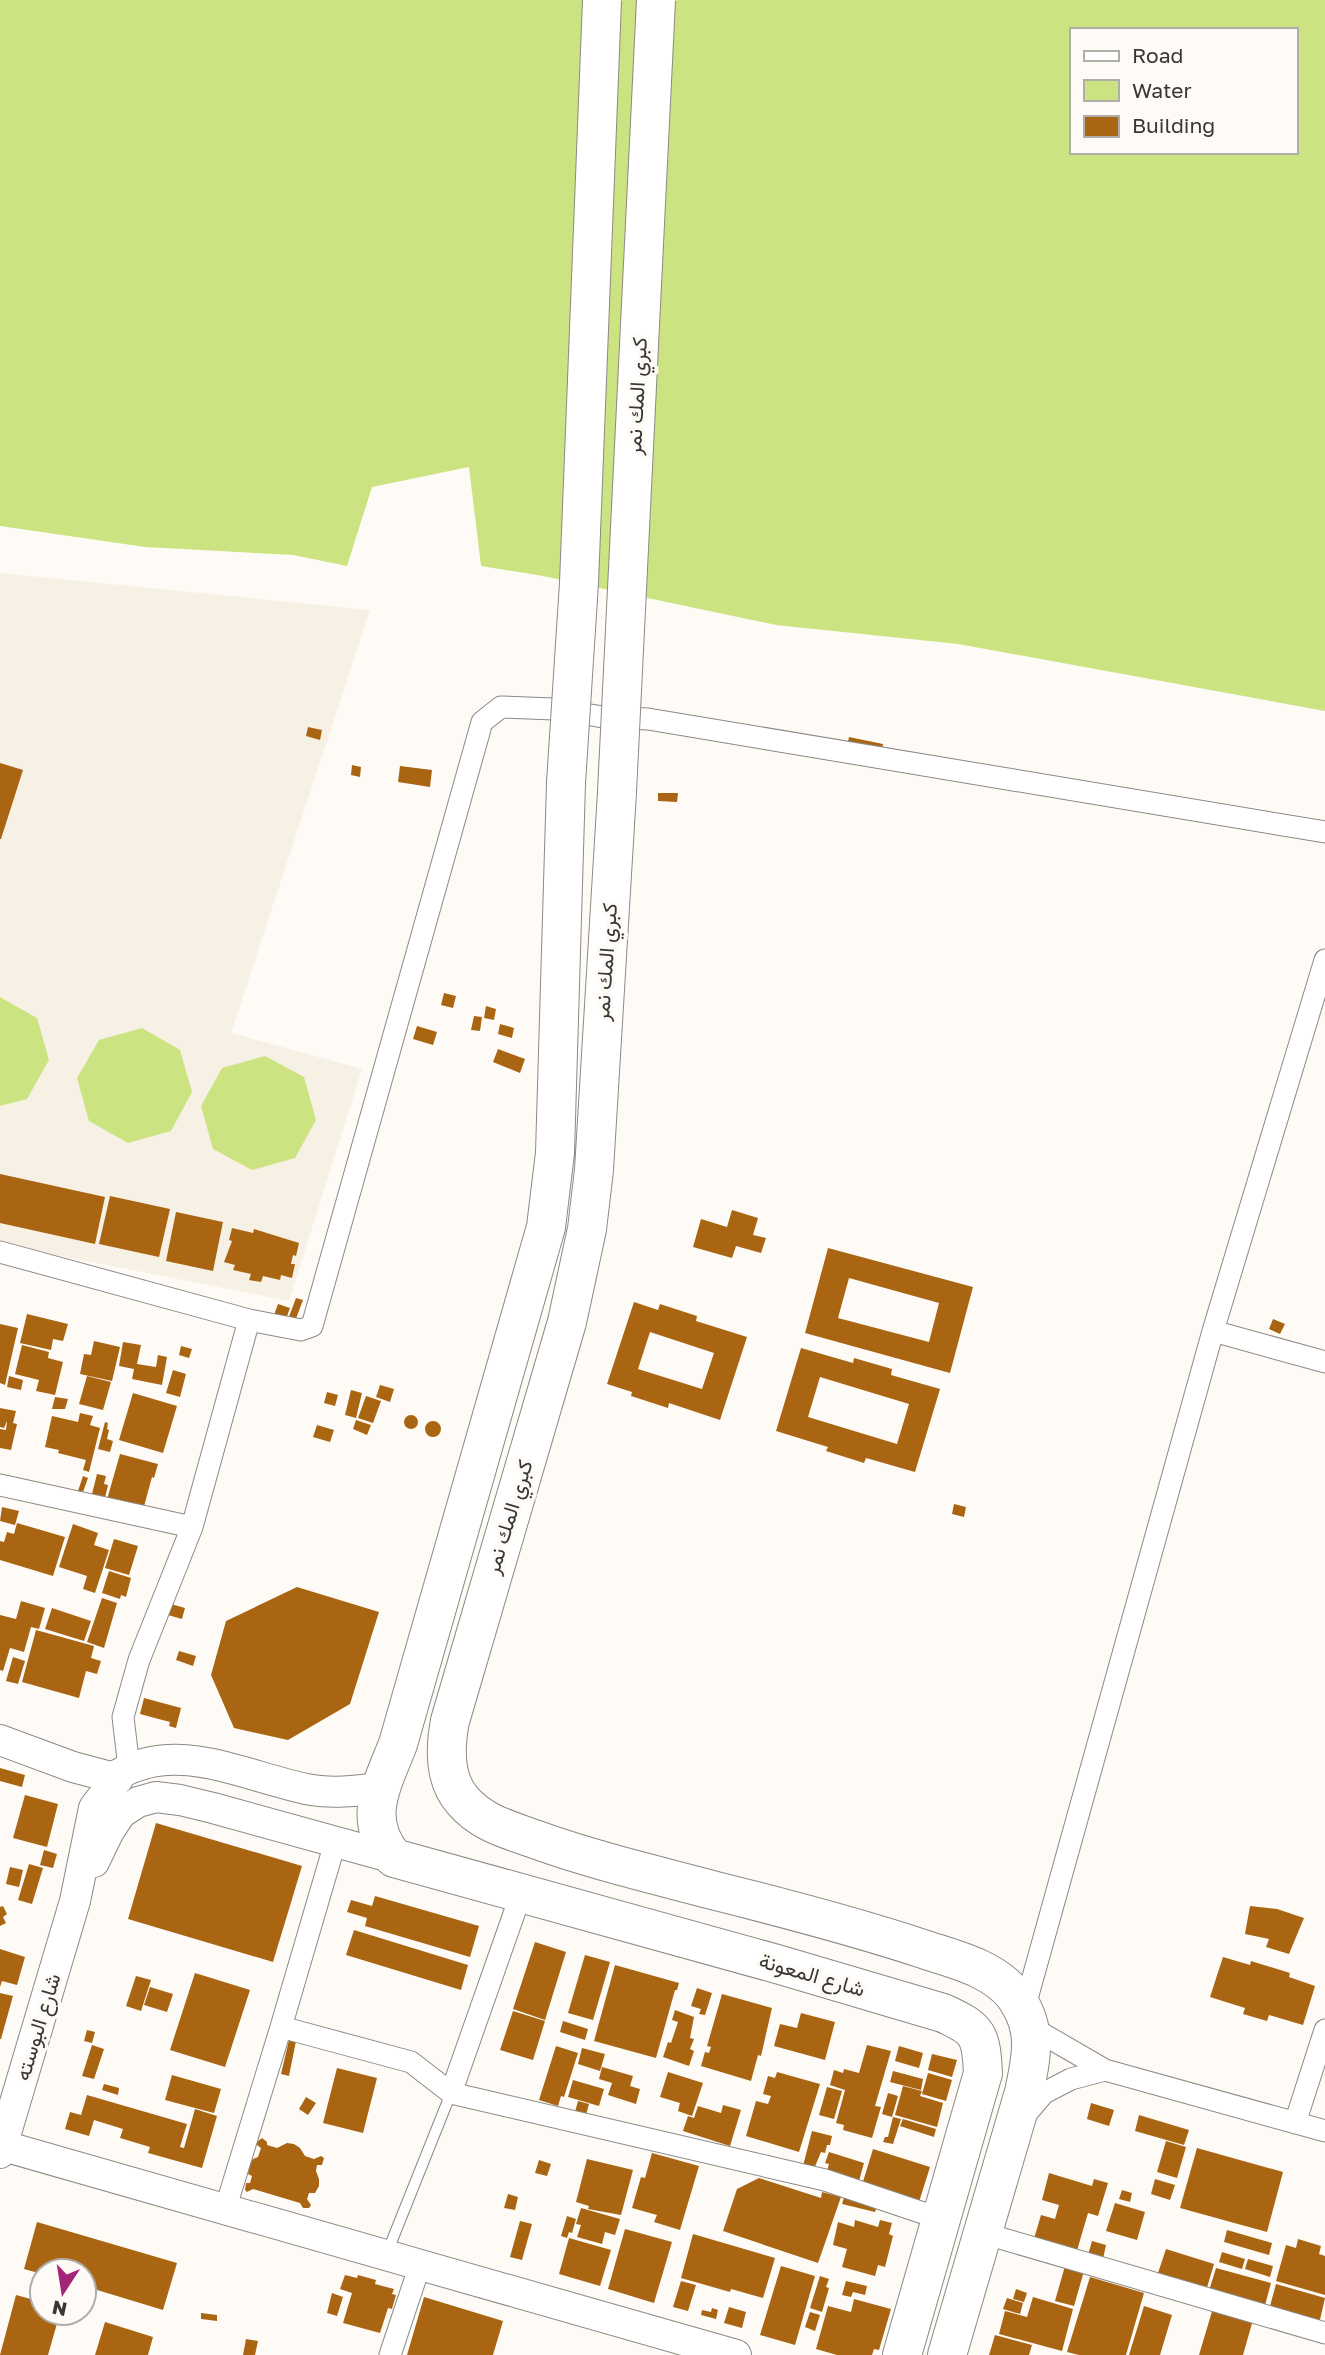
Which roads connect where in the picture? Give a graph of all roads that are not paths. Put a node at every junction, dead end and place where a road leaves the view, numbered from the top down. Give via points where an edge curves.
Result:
1 (602, 0) edge
2 (656, 0) edge
3 (1325, 832) edge
4 (1325, 960) edge
5 (0, 1252) edge
6 (249, 1320) junction
7 (1213, 1331) junction
8 (1325, 1362) edge
9 (0, 1485) edge
10 (192, 1527) junction
11 (0, 1741) edge
12 (123, 1774) junction
13 (381, 1788) junction
14 (480, 1816) junction
15 (335, 1843) junction
16 (394, 1858) junction
17 (452, 1876) junction
18 (521, 1894) junction
19 (75, 1901) junction
20 (1026, 2020) junction
21 (281, 2027) junction
22 (1325, 2030) edge
23 (1105, 2070) junction
24 (451, 2093) junction
25 (1295, 2123) junction
26 (1325, 2131) edge
27 (1011, 2132) junction
28 (1, 2148) edge
29 (225, 2210) junction
30 (941, 2219) junction
31 (983, 2233) junction
32 (386, 2255) junction
33 (420, 2265) junction
34 (1325, 2333) edge
35 (390, 2355) edge
36 (736, 2355) edge
37 (902, 2355) edge
38 (947, 2355) edge

1 - 13 highway, كبري المك نمر, bridge via 579,583 566,783 555,1153 547,1227 398,1744
2 - 14 highway, كبري المك نمر, bridge via 594,1170 580,1271 555,1368 447,1735 445,1751 456,1792
3 - 6 street via 648,719 501,707 482,722 312,1326 300,1330
4 - 7 street
5 - 6 street
6 - 10 street
7 - 8 street
7 - 20 street
9 - 10 street
10 - 12 street via 139,1660 123,1717
11 - 12 street via 73,1767
12 - 13 street via 161,1759 178,1758 314,1790
12 - 19 street via 94,1808
13 - 16 highway via 377,1826 382,1845
14 - 17 highway via 485,1834 481,1853 470,1868
14 - 20 highway, كبري المك نمر via 498,1828 606,1863 889,1938 975,1967 1014,1996
15 - 16 street
15 - 19 street via 202,1805 156,1797 121,1813
15 - 21 street
16 - 17 highway, شارع المعونة
17 - 18 highway, شارع المعونة
18 - 24 street
18 - 30 highway, شارع المعونة via 777,1964 965,2023 982,2046 983,2073
19 - 28 street, شارع البوسته
20 - 23 street
20 - 27 highway via 1032,2056
21 - 24 street via 411,2062
21 - 29 street
22 - 25 street
23 - 25 street
23 - 27 street via 1071,2079 1044,2093
24 - 30 street via 825,2180
24 - 32 lane
25 - 26 street
27 - 31 highway
28 - 29 street
29 - 32 street
30 - 37 highway, شارع المعونة
31 - 34 street
31 - 38 highway
32 - 33 street
33 - 35 street
33 - 36 street

